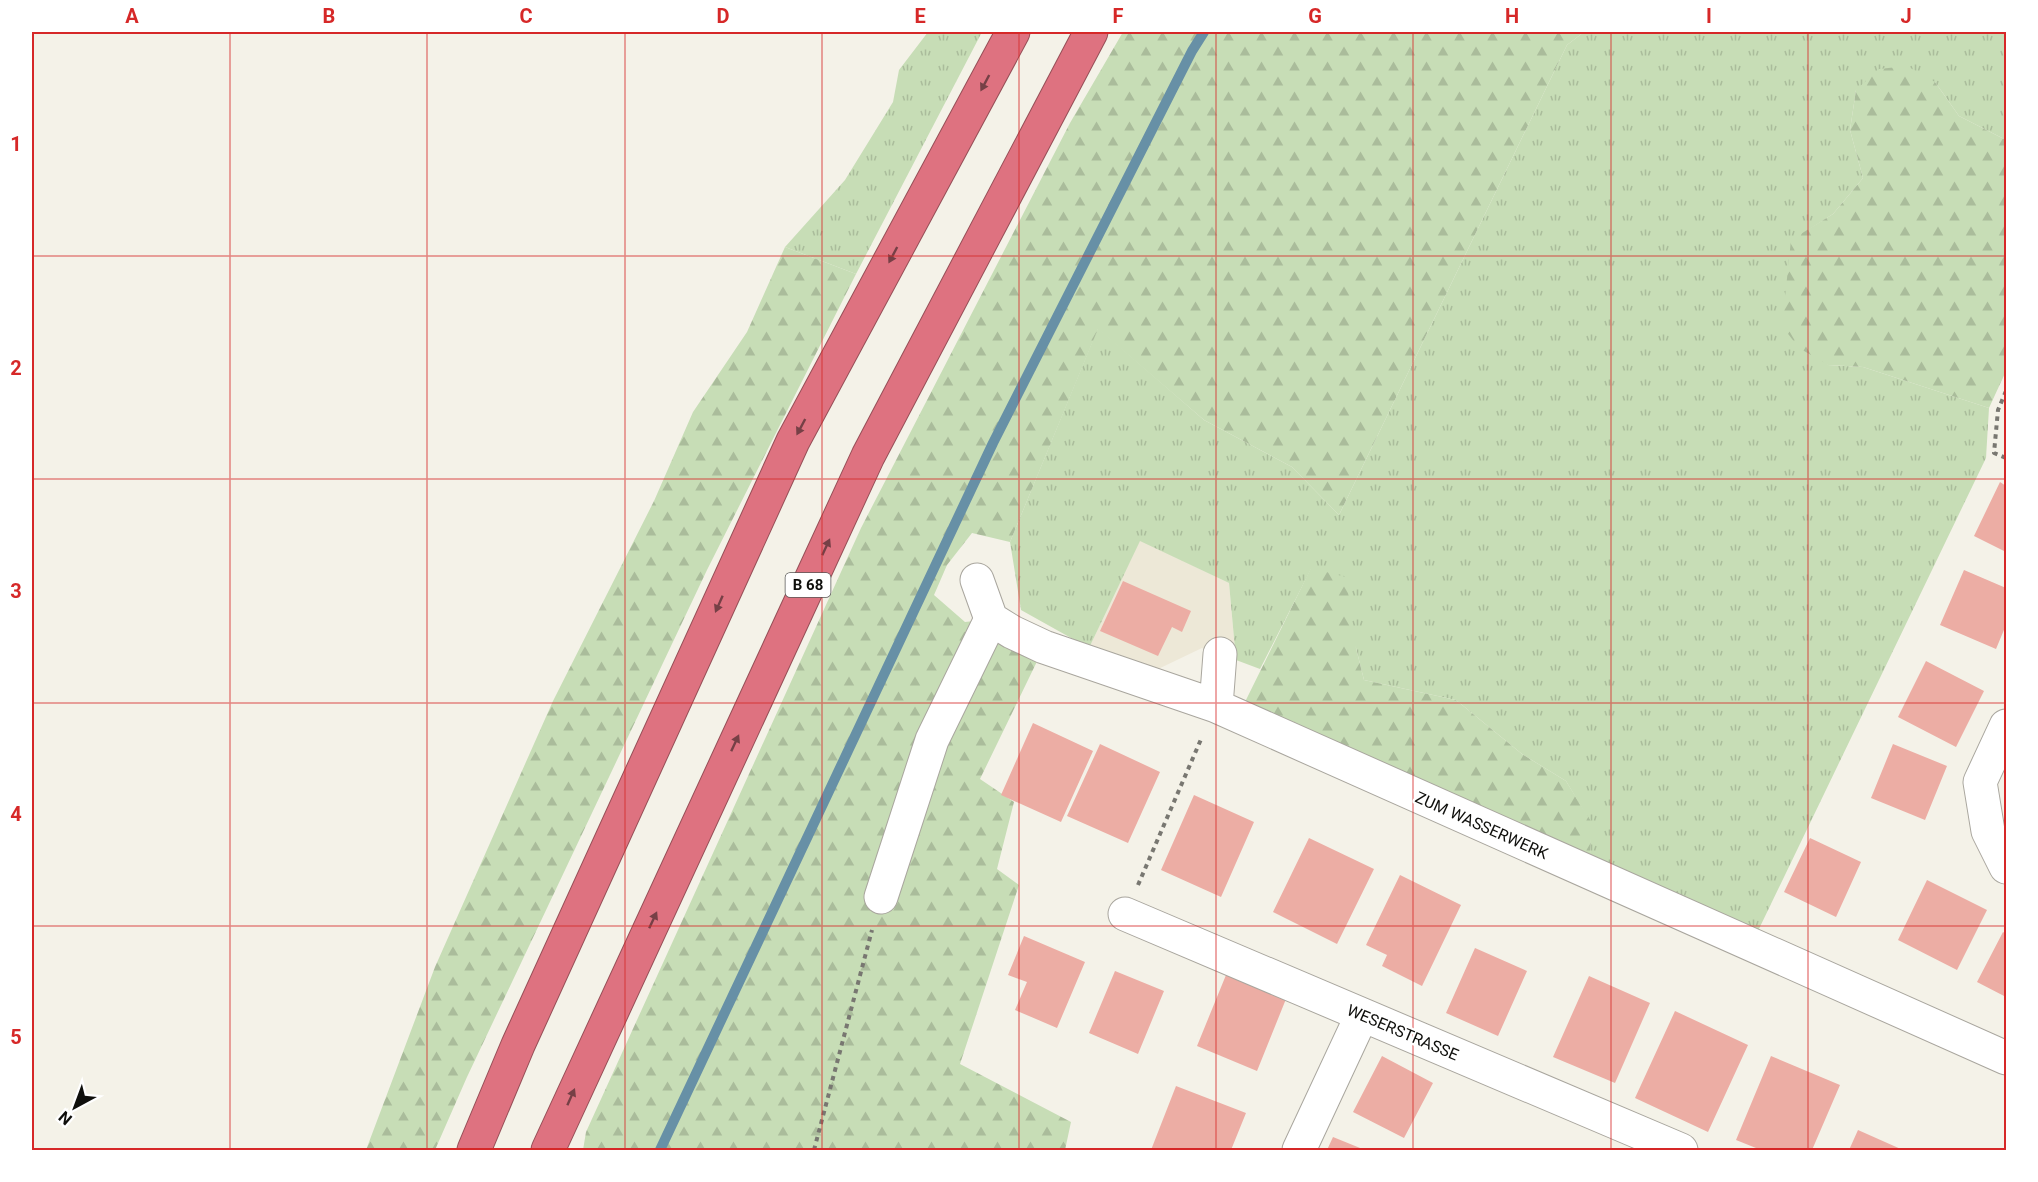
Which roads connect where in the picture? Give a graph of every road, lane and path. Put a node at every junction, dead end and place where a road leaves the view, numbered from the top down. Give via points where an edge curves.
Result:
1 (1013, 32) edge
2 (1090, 32) edge
3 (2007, 391) edge
4 (2007, 458) edge
5 (977, 580) dead end
6 (991, 619) junction
7 (1220, 654) dead end
8 (1215, 706) junction
9 (2007, 726) edge
10 (2007, 867) edge
11 (881, 897) joint
12 (1125, 914) joint
13 (1362, 1015) junction
14 (2007, 1058) edge
15 (474, 1150) edge
16 (548, 1150) edge
17 (814, 1150) edge
18 (1299, 1150) edge
19 (1681, 1150) edge

1 -> 15 highway via 793,441
16 -> 2 highway, B 68 via 868,456
3 - 4 path via 1998,410 1994,453
5 - 6 street
6 - 8 street, ZUM WASSERWERK via 1044,647
6 - 11 street via 932,740 915,815
7 - 8 street
8 - 12 path
8 - 14 street, ZUM WASSERWERK
9 - 10 street via 1980,782 1988,831
11 - 17 path
12 - 13 street, WESERSTRASSE
13 - 18 street
13 - 19 street, WESERSTRASSE

